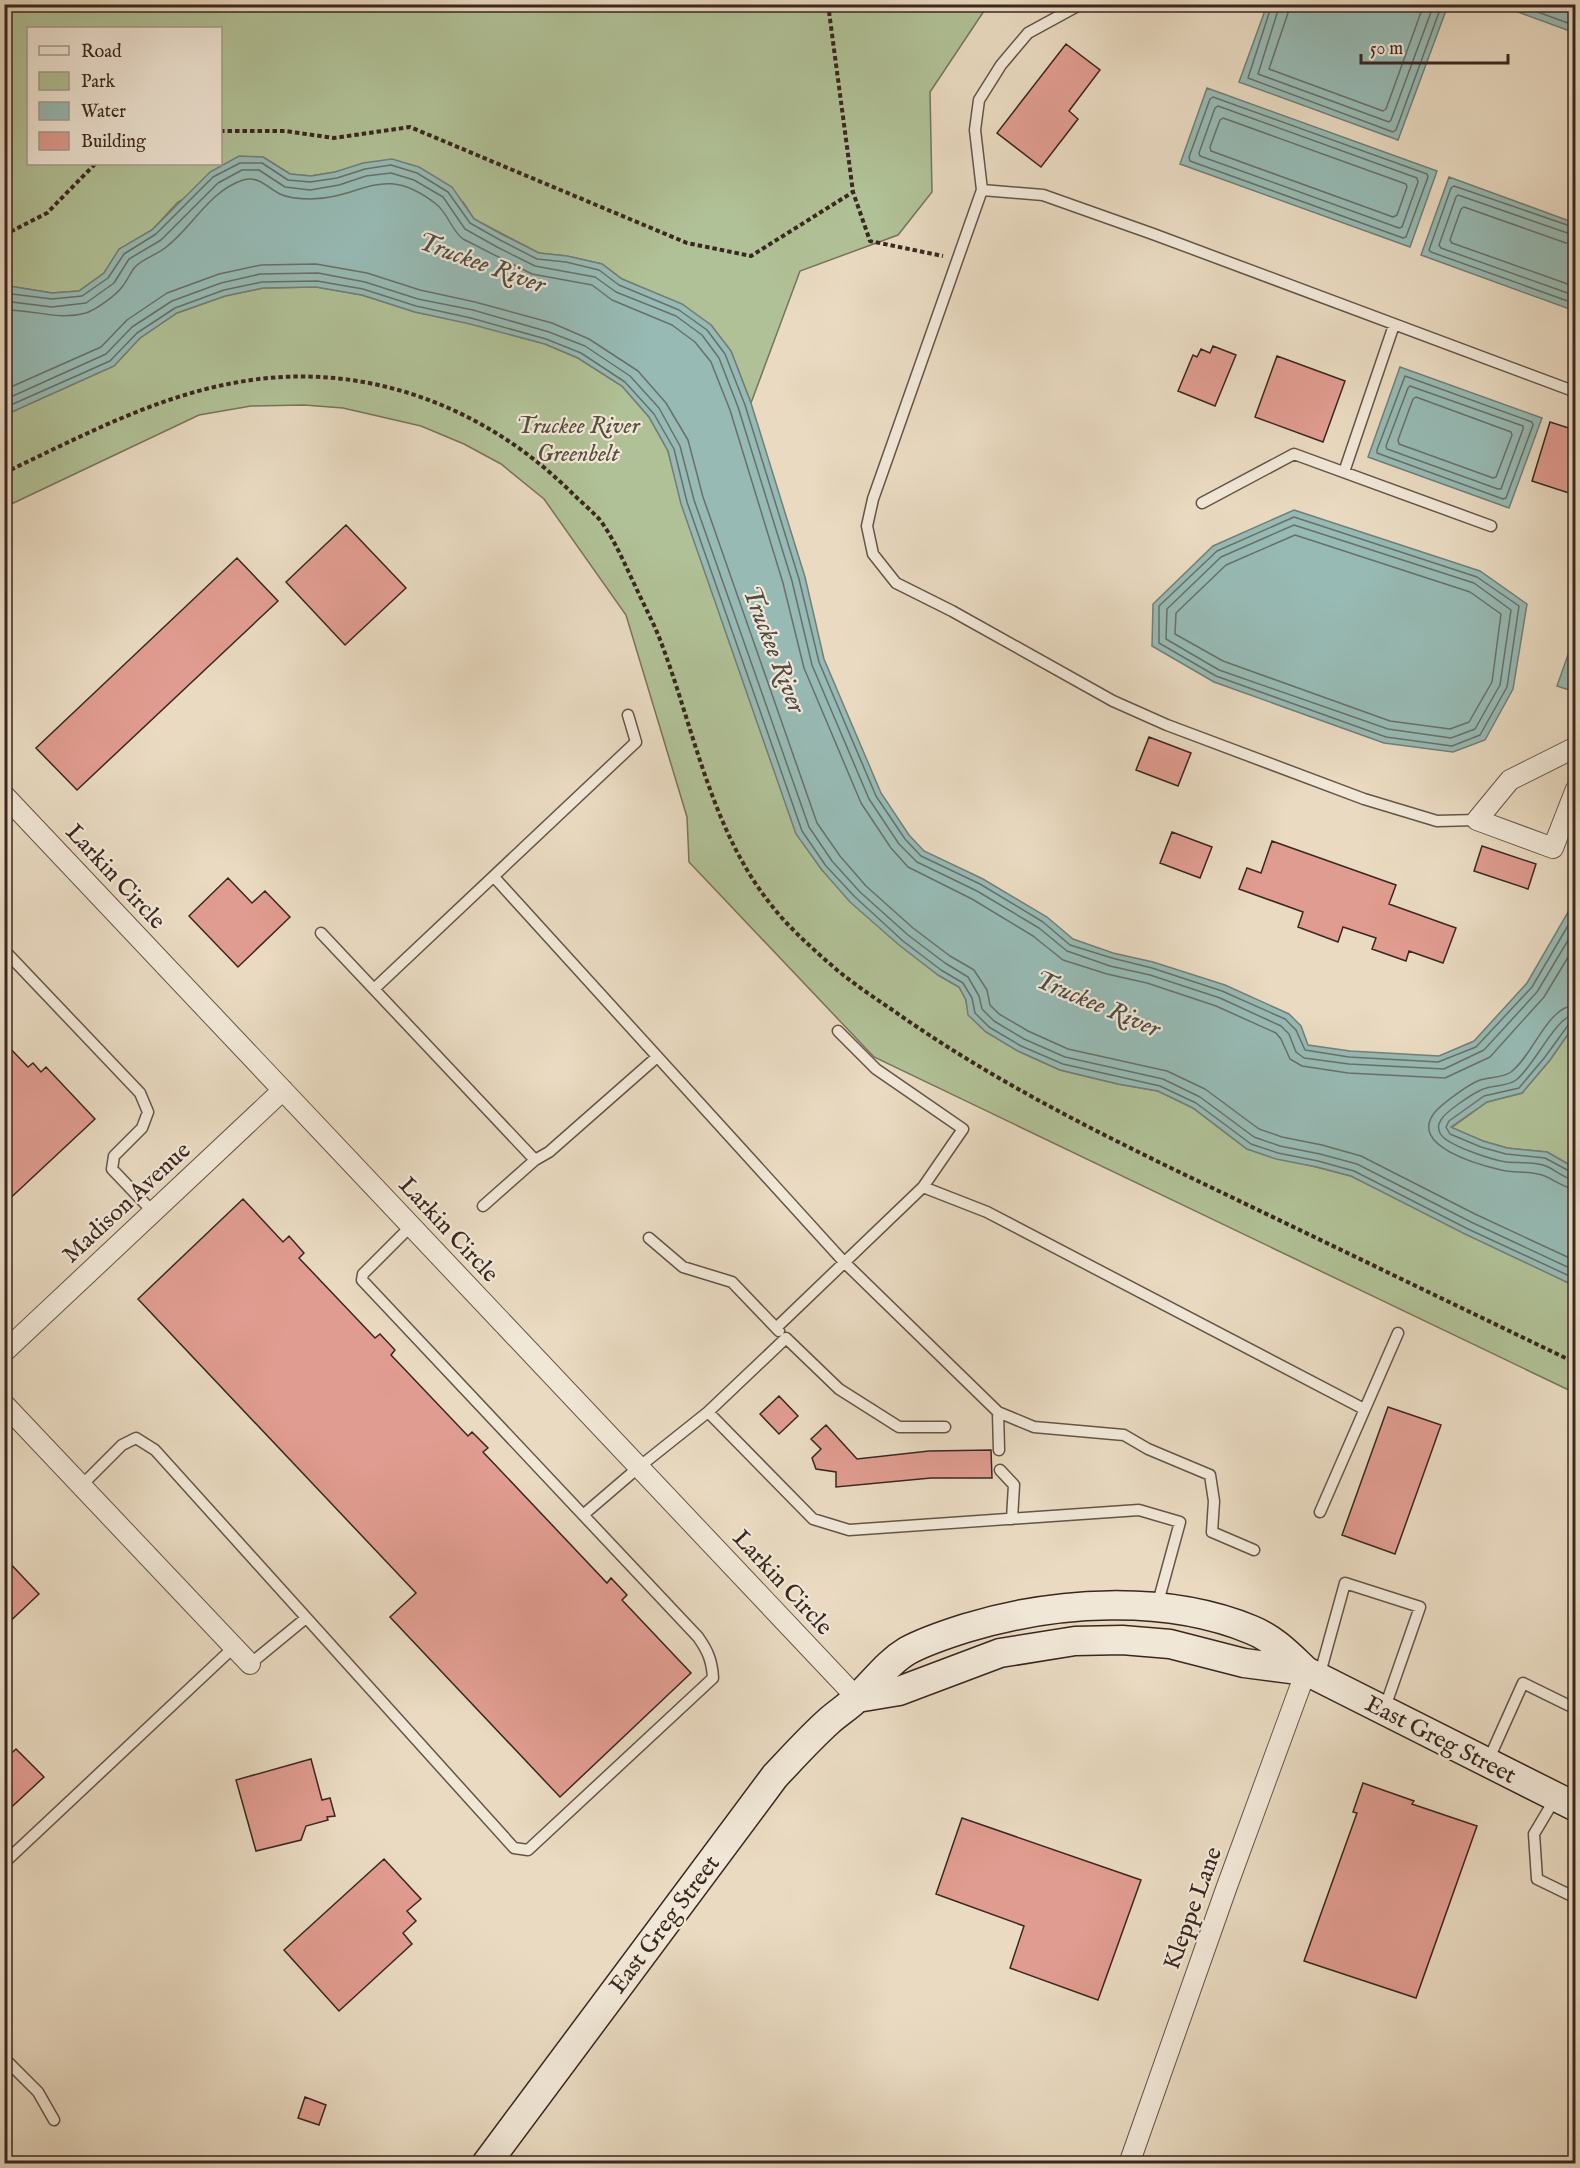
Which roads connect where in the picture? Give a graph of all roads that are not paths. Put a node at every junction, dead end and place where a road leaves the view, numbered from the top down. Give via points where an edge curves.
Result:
1 (1081, 4) edge
2 (982, 190) junction
3 (1394, 325) junction
4 (1575, 392) edge
5 (1344, 472) junction
6 (1202, 503) dead end
7 (1491, 526) dead end
8 (628, 715) dead end
9 (1575, 747) edge
10 (1575, 789) edge
11 (4, 795) edge
12 (1477, 820) junction
13 (494, 877) junction
14 (321, 933) dead end
15 (4, 950) edge
16 (374, 989) junction
17 (838, 1031) dead end
18 (657, 1057) junction
19 (283, 1090) junction
20 (535, 1160) junction
21 (923, 1187) junction
22 (483, 1206) dead end
23 (153, 1212) junction
24 (411, 1226) junction
25 (649, 1238) dead end
26 (844, 1262) junction
27 (776, 1328) junction
28 (1398, 1333) dead end
29 (786, 1338) junction
30 (4, 1352) edge
31 (4, 1404) edge
32 (1364, 1409) junction
33 (708, 1412) junction
34 (998, 1412) junction
35 (945, 1427) dead end
36 (999, 1450) dead end
37 (639, 1467) junction
38 (1000, 1470) dead end
39 (81, 1486) junction
40 (1320, 1512) dead end
41 (583, 1515) junction
42 (1012, 1519) junction
43 (1254, 1550) dead end
44 (1156, 1609) junction
45 (306, 1618) junction
46 (234, 1647) junction
47 (250, 1664) joint
48 (1313, 1674) junction
49 (857, 1698) junction
50 (1575, 1709) edge
51 (1384, 1710) junction
52 (1487, 1762) junction
53 (1566, 1802) edge
54 (4, 1863) edge
55 (1575, 1898) edge
56 (4, 2058) edge
57 (54, 2120) dead end
58 (486, 2163) edge
59 (1129, 2163) edge

1 - 2 lane via 1028,33 979,100 975,130
2 - 3 lane via 1043,195
2 - 12 lane via 873,499 867,526 873,554 896,583 1167,725 1364,799 1426,818
3 - 4 lane
3 - 5 lane
5 - 6 lane via 1294,454
5 - 7 lane
8 - 13 lane via 636,742
9 - 12 street via 1510,780
10 - 12 street via 1553,848
11 - 19 street, Larkin Circle
13 - 16 lane
13 - 18 lane
14 - 16 lane
15 - 23 lane via 140,1093 148,1112 142,1128 114,1156 112,1169
16 - 20 lane
17 - 21 lane via 876,1070 963,1130
18 - 20 lane
18 - 26 lane
19 - 23 street, Madison Avenue
19 - 24 street, Larkin Circle
20 - 22 lane
21 - 26 lane
21 - 32 lane via 987,1212
23 - 30 street, Madison Avenue
24 - 37 street, Larkin Circle
24 - 41 lane via 363,1274 362,1280
25 - 27 lane via 683,1267 732,1282
26 - 27 lane
26 - 34 lane
27 - 29 lane
28 - 32 lane
29 - 33 lane
29 - 35 lane via 839,1389 899,1427
31 - 39 street
32 - 40 lane
33 - 37 lane
33 - 42 lane via 813,1519 849,1530
34 - 36 lane
34 - 43 lane via 1034,1427 1124,1435 1210,1475 1214,1502 1212,1532
37 - 41 lane
37 - 49 street, Larkin Circle
38 - 42 lane via 1014,1485
39 - 45 lane via 122,1444 136,1438 154,1449
39 - 46 street
41 - 45 lane via 698,1637 712,1663 713,1678 528,1850 514,1848
42 - 44 lane via 1139,1510 1180,1522
44 - 48 main road, East Greg Street via 1217,1619 1252,1630 1276,1643
44 - 49 main road, East Greg Street via 1075,1606 1035,1611 948,1633 907,1651
45 - 47 lane
46 - 47 street
46 - 54 lane
48 - 49 main road, East Greg Street via 1244,1663 1170,1644 1075,1641 1000,1653 899,1691
48 - 51 main road, East Greg Street
48 - 51 lane via 1345,1583 1420,1607
48 - 59 street, Kleppe Lane via 1226,1889
49 - 58 main road, East Greg Street via 769,1784
50 - 52 lane via 1523,1683
51 - 52 main road, East Greg Street
52 - 53 main road, East Greg Street
53 - 55 lane via 1534,1834 1536,1879
56 - 57 lane via 38,2092

